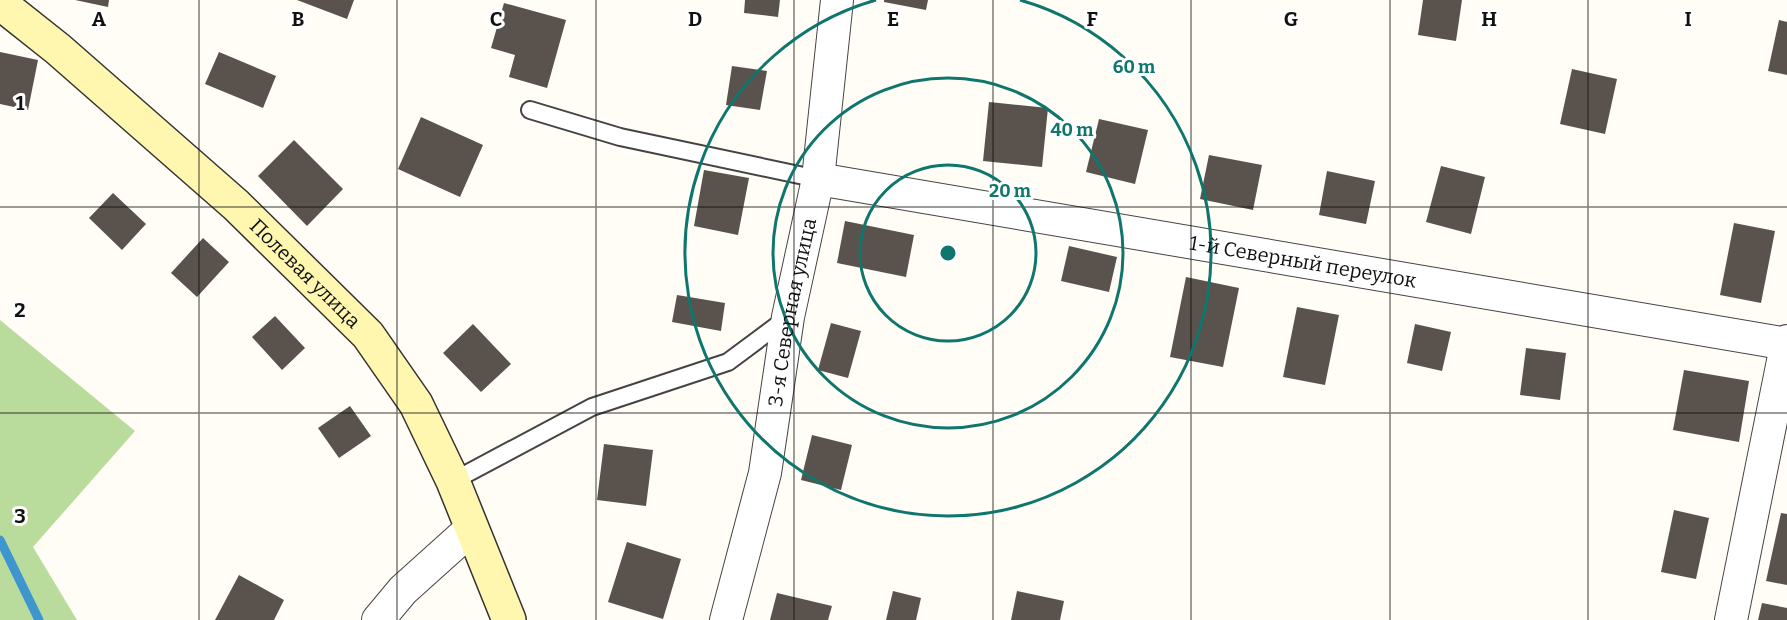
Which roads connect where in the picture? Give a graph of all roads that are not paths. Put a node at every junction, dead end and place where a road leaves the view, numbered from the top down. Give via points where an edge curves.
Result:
1 (837, 0) edge
2 (0, 3) edge
3 (530, 110) dead end
4 (818, 178) junction
5 (788, 317) junction
6 (1787, 343) edge
7 (453, 481) junction
8 (472, 528) junction
9 (378, 620) edge
10 (509, 620) edge
11 (726, 620) edge
12 (1731, 620) edge

1 - 4 street, 3-я Северная улица
2 - 7 main road, Полевая улица via 236,205 368,334 416,404
3 - 4 lane via 620,137
4 - 5 street, 3-я Северная улица
4 - 6 street, 1-й Северный переулок
5 - 7 lane via 728,362 592,407
5 - 11 street, 3-я Северная улица via 765,473
6 - 12 street
7 - 8 main road, Полевая улица
8 - 9 street via 403,590
8 - 10 main road, Полевая улица

